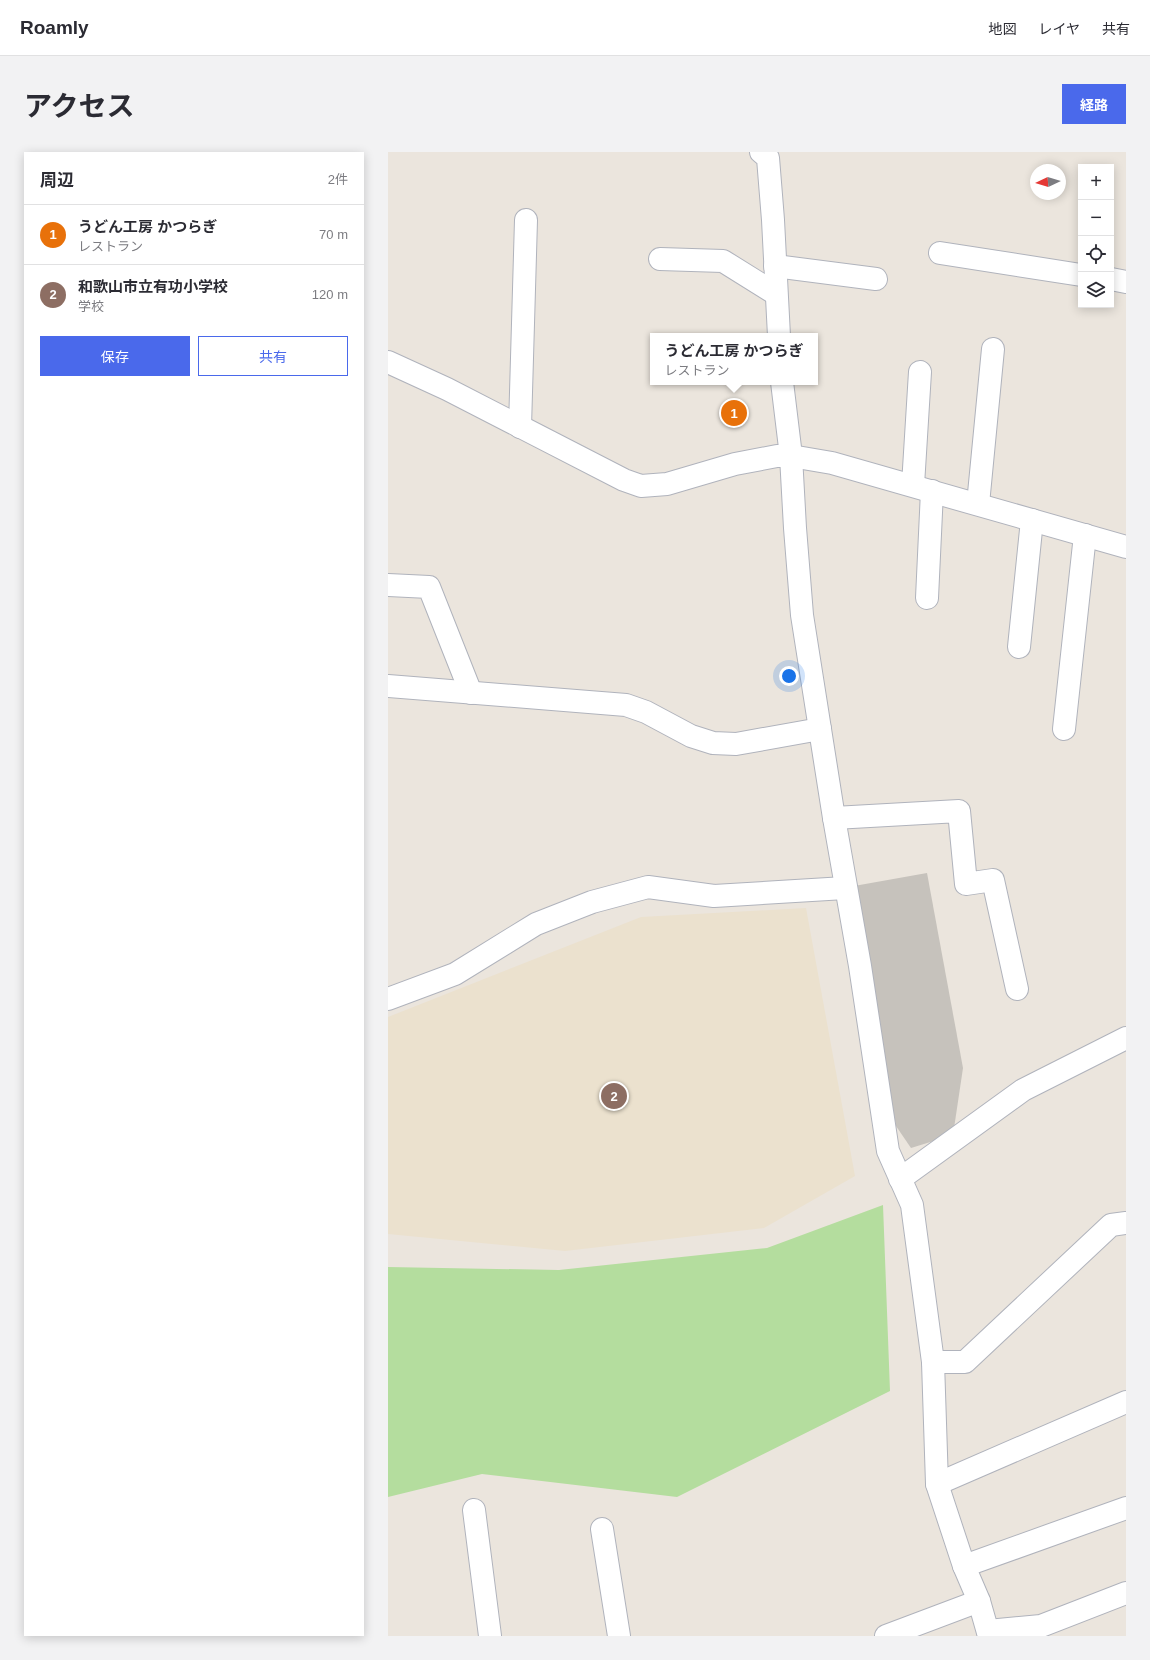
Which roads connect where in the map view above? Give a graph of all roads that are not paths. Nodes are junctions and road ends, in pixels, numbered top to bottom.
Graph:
1 (761, 152) edge
2 (526, 220) dead end
3 (940, 253) dead end
4 (660, 259) dead end
5 (775, 266) junction
6 (1078, 275) edge
7 (876, 279) dead end
8 (1114, 280) edge
9 (1126, 282) edge
10 (776, 294) junction
11 (779, 333) edge
12 (993, 349) dead end
13 (388, 362) edge
14 (920, 372) dead end
15 (782, 385) edge
16 (520, 427) junction
17 (791, 456) junction
18 (922, 488) junction
19 (978, 504) junction
20 (1032, 520) junction
21 (1086, 535) junction
22 (1126, 547) edge
23 (388, 585) edge
24 (927, 598) dead end
25 (1019, 647) dead end
26 (388, 686) edge
27 (471, 693) junction
28 (820, 729) junction
29 (1064, 729) dead end
30 (834, 818) junction
31 (845, 888) junction
32 (1016, 988) dead end
33 (388, 999) edge
34 (1126, 1038) edge
35 (900, 1179) junction
36 (1126, 1223) edge
37 (933, 1362) junction
38 (1126, 1402) edge
39 (937, 1484) junction
40 (1126, 1508) edge
41 (474, 1510) dead end
42 (602, 1529) dead end
43 (964, 1566) junction
44 (1126, 1592) edge
45 (979, 1601) junction
46 (989, 1633) edge
47 (490, 1636) edge
48 (619, 1636) edge
49 (886, 1636) edge

1 - 5 street
2 - 16 street
3 - 6 street
4 - 10 street
5 - 7 street
5 - 10 street
8 - 9 street
10 - 11 street
12 - 19 street
13 - 16 street
14 - 18 street
15 - 17 street
16 - 17 street
17 - 18 street
17 - 28 street
18 - 19 street
18 - 24 street
19 - 20 street
20 - 21 street
20 - 25 street
21 - 22 street
21 - 29 street
23 - 27 street
26 - 27 street
27 - 28 street
28 - 30 street
30 - 31 street
30 - 32 street
31 - 33 street
31 - 35 street
34 - 35 street
35 - 37 street
36 - 37 street
37 - 39 street
38 - 39 street
39 - 43 street
40 - 43 street
41 - 47 street
42 - 48 street
43 - 45 street
44 - 46 street
45 - 46 street
45 - 49 street

